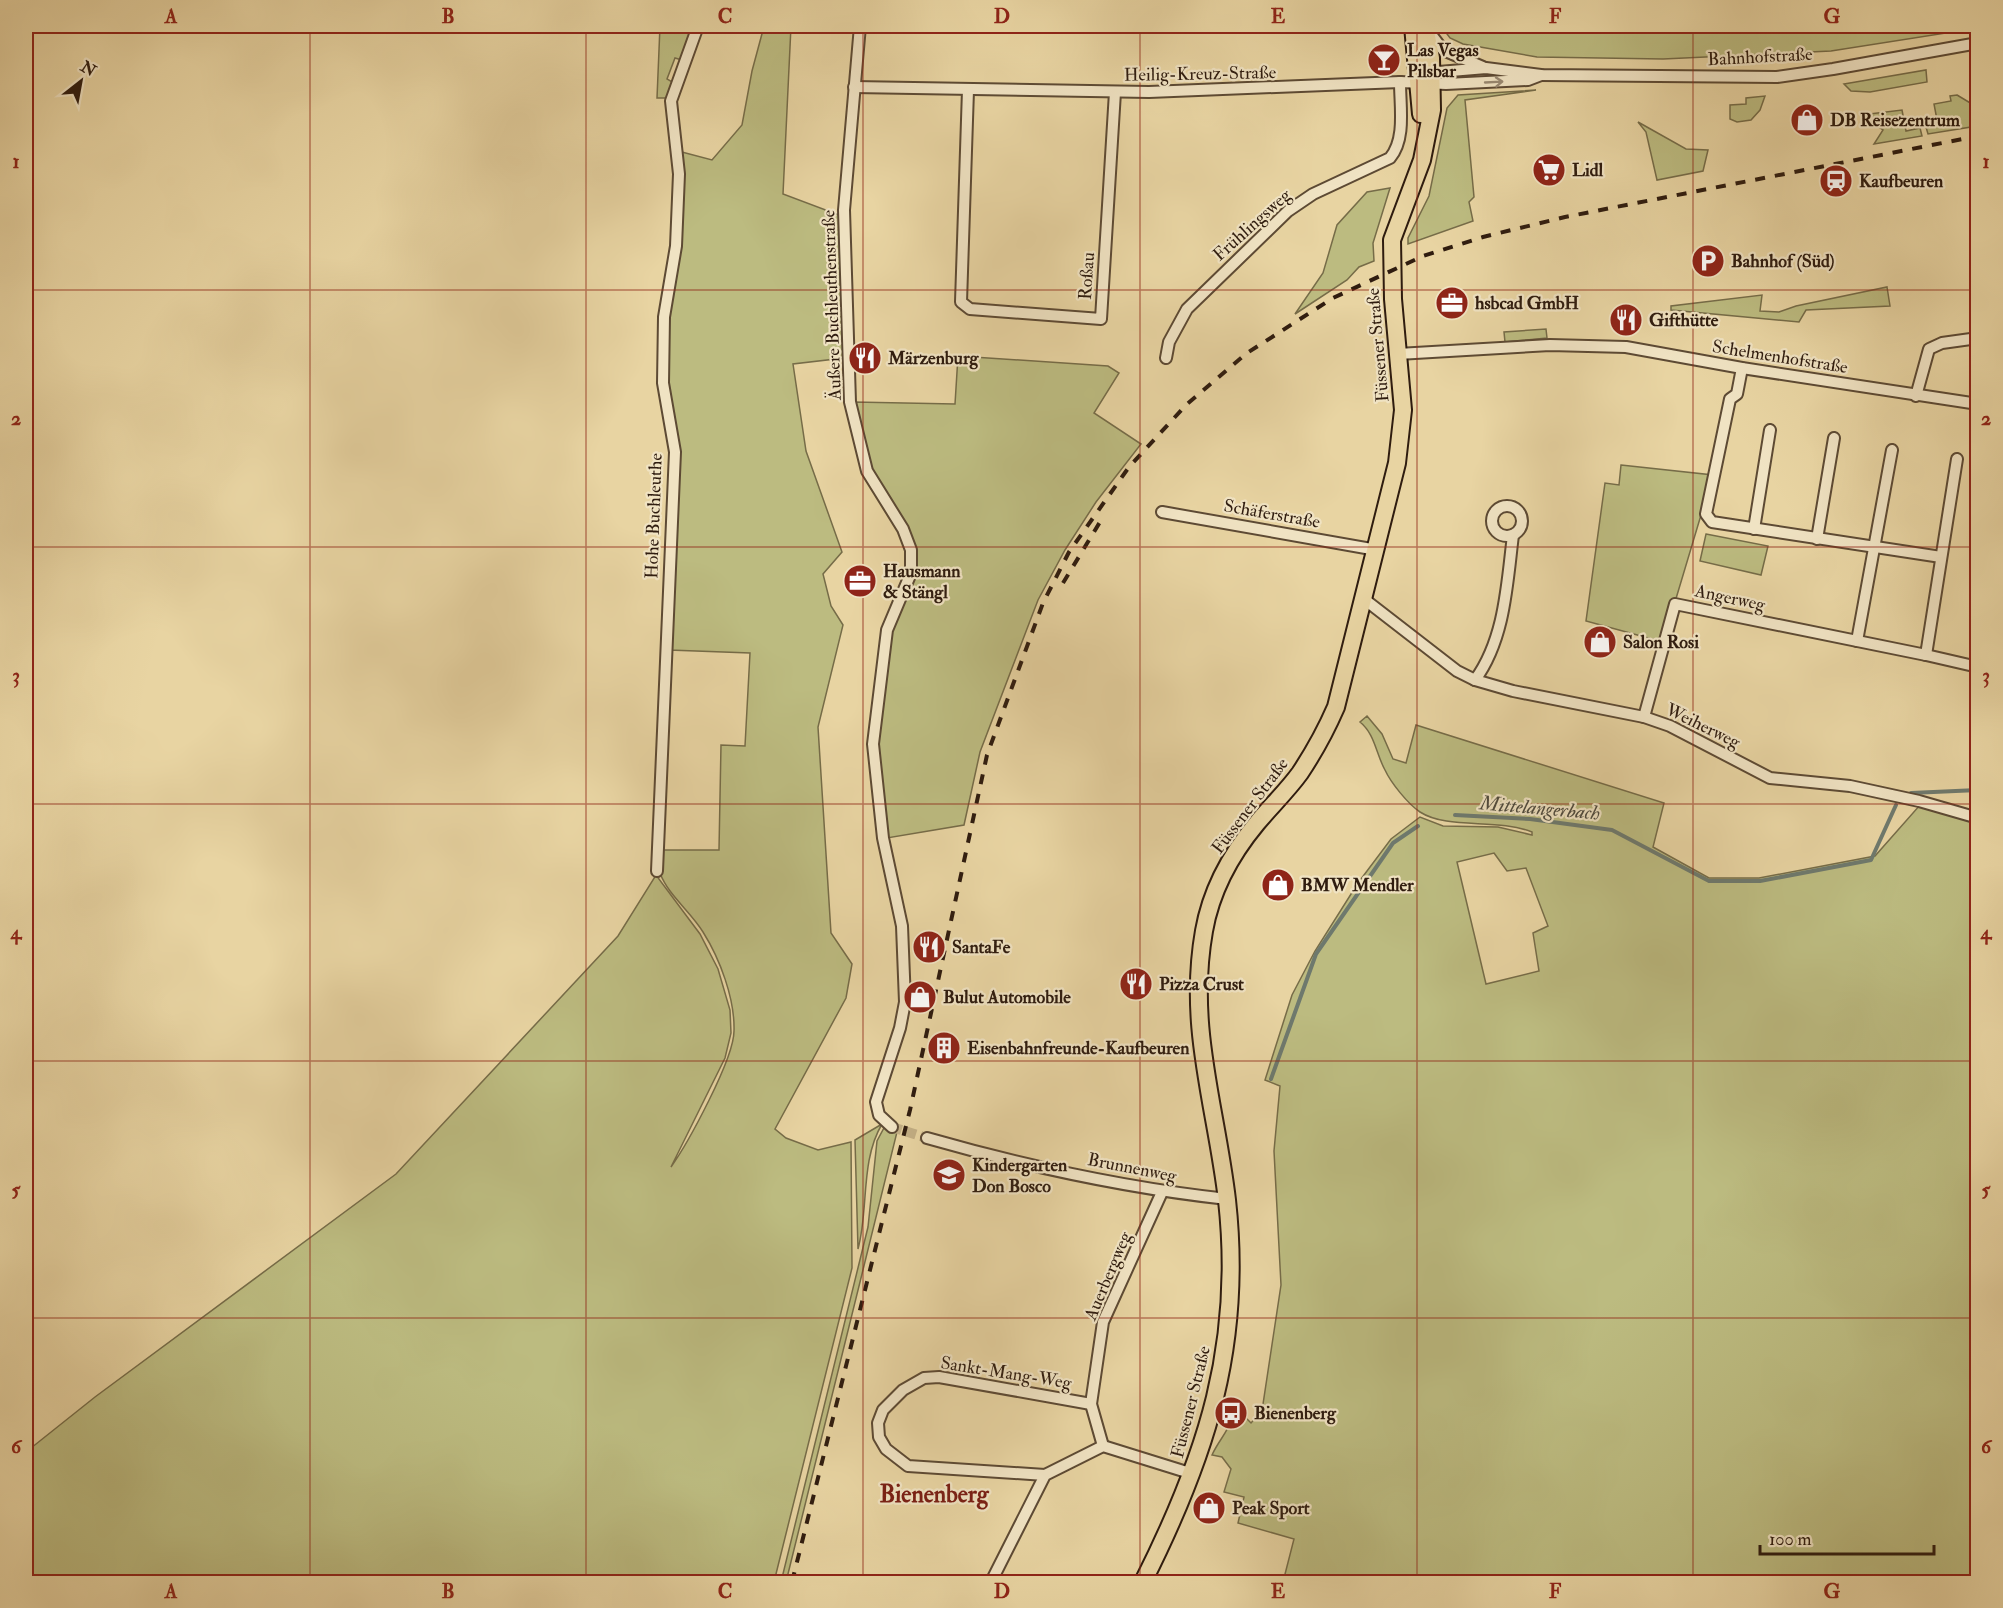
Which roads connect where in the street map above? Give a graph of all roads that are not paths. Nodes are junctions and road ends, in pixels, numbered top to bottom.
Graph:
1 (698, 26) edge
2 (860, 26) edge
3 (1413, 26) edge
4 (1426, 26) edge
5 (1977, 43) edge
6 (1486, 68) junction
7 (1541, 75) junction
8 (1418, 80) junction
9 (854, 87) junction
10 (968, 90) junction
11 (1115, 92) junction
12 (1977, 338) edge
13 (1398, 354) junction
14 (1166, 358) dead end
15 (1742, 368) junction
16 (1916, 396) junction
17 (1977, 404) edge
18 (1770, 430) dead end
19 (1834, 438) dead end
20 (1892, 450) dead end
21 (1957, 459) dead end
22 (1162, 512) dead end
23 (1754, 530) junction
24 (1513, 536) dead end
25 (1816, 539) junction
26 (1876, 548) junction
27 (1377, 550) junction
28 (1941, 557) junction
29 (1364, 599) junction
30 (1857, 641) junction
31 (1926, 655) junction
32 (1977, 667) edge
33 (1475, 680) junction
34 (1644, 717) junction
35 (1977, 819) edge
36 (657, 871) dead end
37 (892, 1127) tunnel mouth
38 (927, 1138) tunnel mouth
39 (1162, 1192) junction
40 (1227, 1199) junction
41 (1091, 1404) junction
42 (1103, 1446) junction
43 (1193, 1474) junction
44 (1045, 1475) junction
45 (991, 1582) edge
46 (1143, 1582) edge

1 - 36 street, Hohe Buchleuthe
2 - 9 street, Äußere Buchleuthenstraße
3 - 8 main road
4 - 6 street, Bahnhofstraße
4 - 8 main road
5 - 7 street, Bahnhofstraße
6 - 7 street, Bahnhofstraße
6 - 8 street, Bahnhofstraße
8 -> 7 street, Bahnhofstraße
8 - 11 street, Heilig-Kreuz-Straße
8 - 13 main road, Füssener Straße
8 - 14 street, Frühlingsweg
9 - 10 street, Heilig-Kreuz-Straße
9 - 37 street, Äußere Buchleuthenstraße
10 - 11 street, Heilig-Kreuz-Straße
10 - 11 street, Roßau
12 - 16 street
13 - 15 street, Schelmenhofstraße
13 - 27 main road, Füssener Straße
15 - 16 street, Schelmenhofstraße
15 - 23 street
16 - 17 street, Schelmenhofstraße
18 - 23 street
19 - 25 street
20 - 26 street
21 - 28 street
22 - 27 street, Schäferstraße
23 - 25 street
24 - 33 street
25 - 26 street
26 - 28 street
26 - 30 street
27 - 29 main road, Füssener Straße
28 - 31 street
29 - 33 street, Weiherweg
29 - 40 main road, Füssener Straße
30 - 31 street, Angerweg
30 - 34 street, Angerweg
31 - 32 street, Angerweg
33 - 34 street, Weiherweg
34 - 35 street, Weiherweg
38 - 39 street, Brunnenweg
39 - 40 street, Brunnenweg
39 - 41 street, Auerbergweg
40 - 43 main road, Füssener Straße
41 - 42 street, Auerbergweg
41 - 44 street, Sankt-Mang-Weg
42 - 43 street
42 - 44 street
43 - 46 main road, Füssener Straße
44 - 45 street

